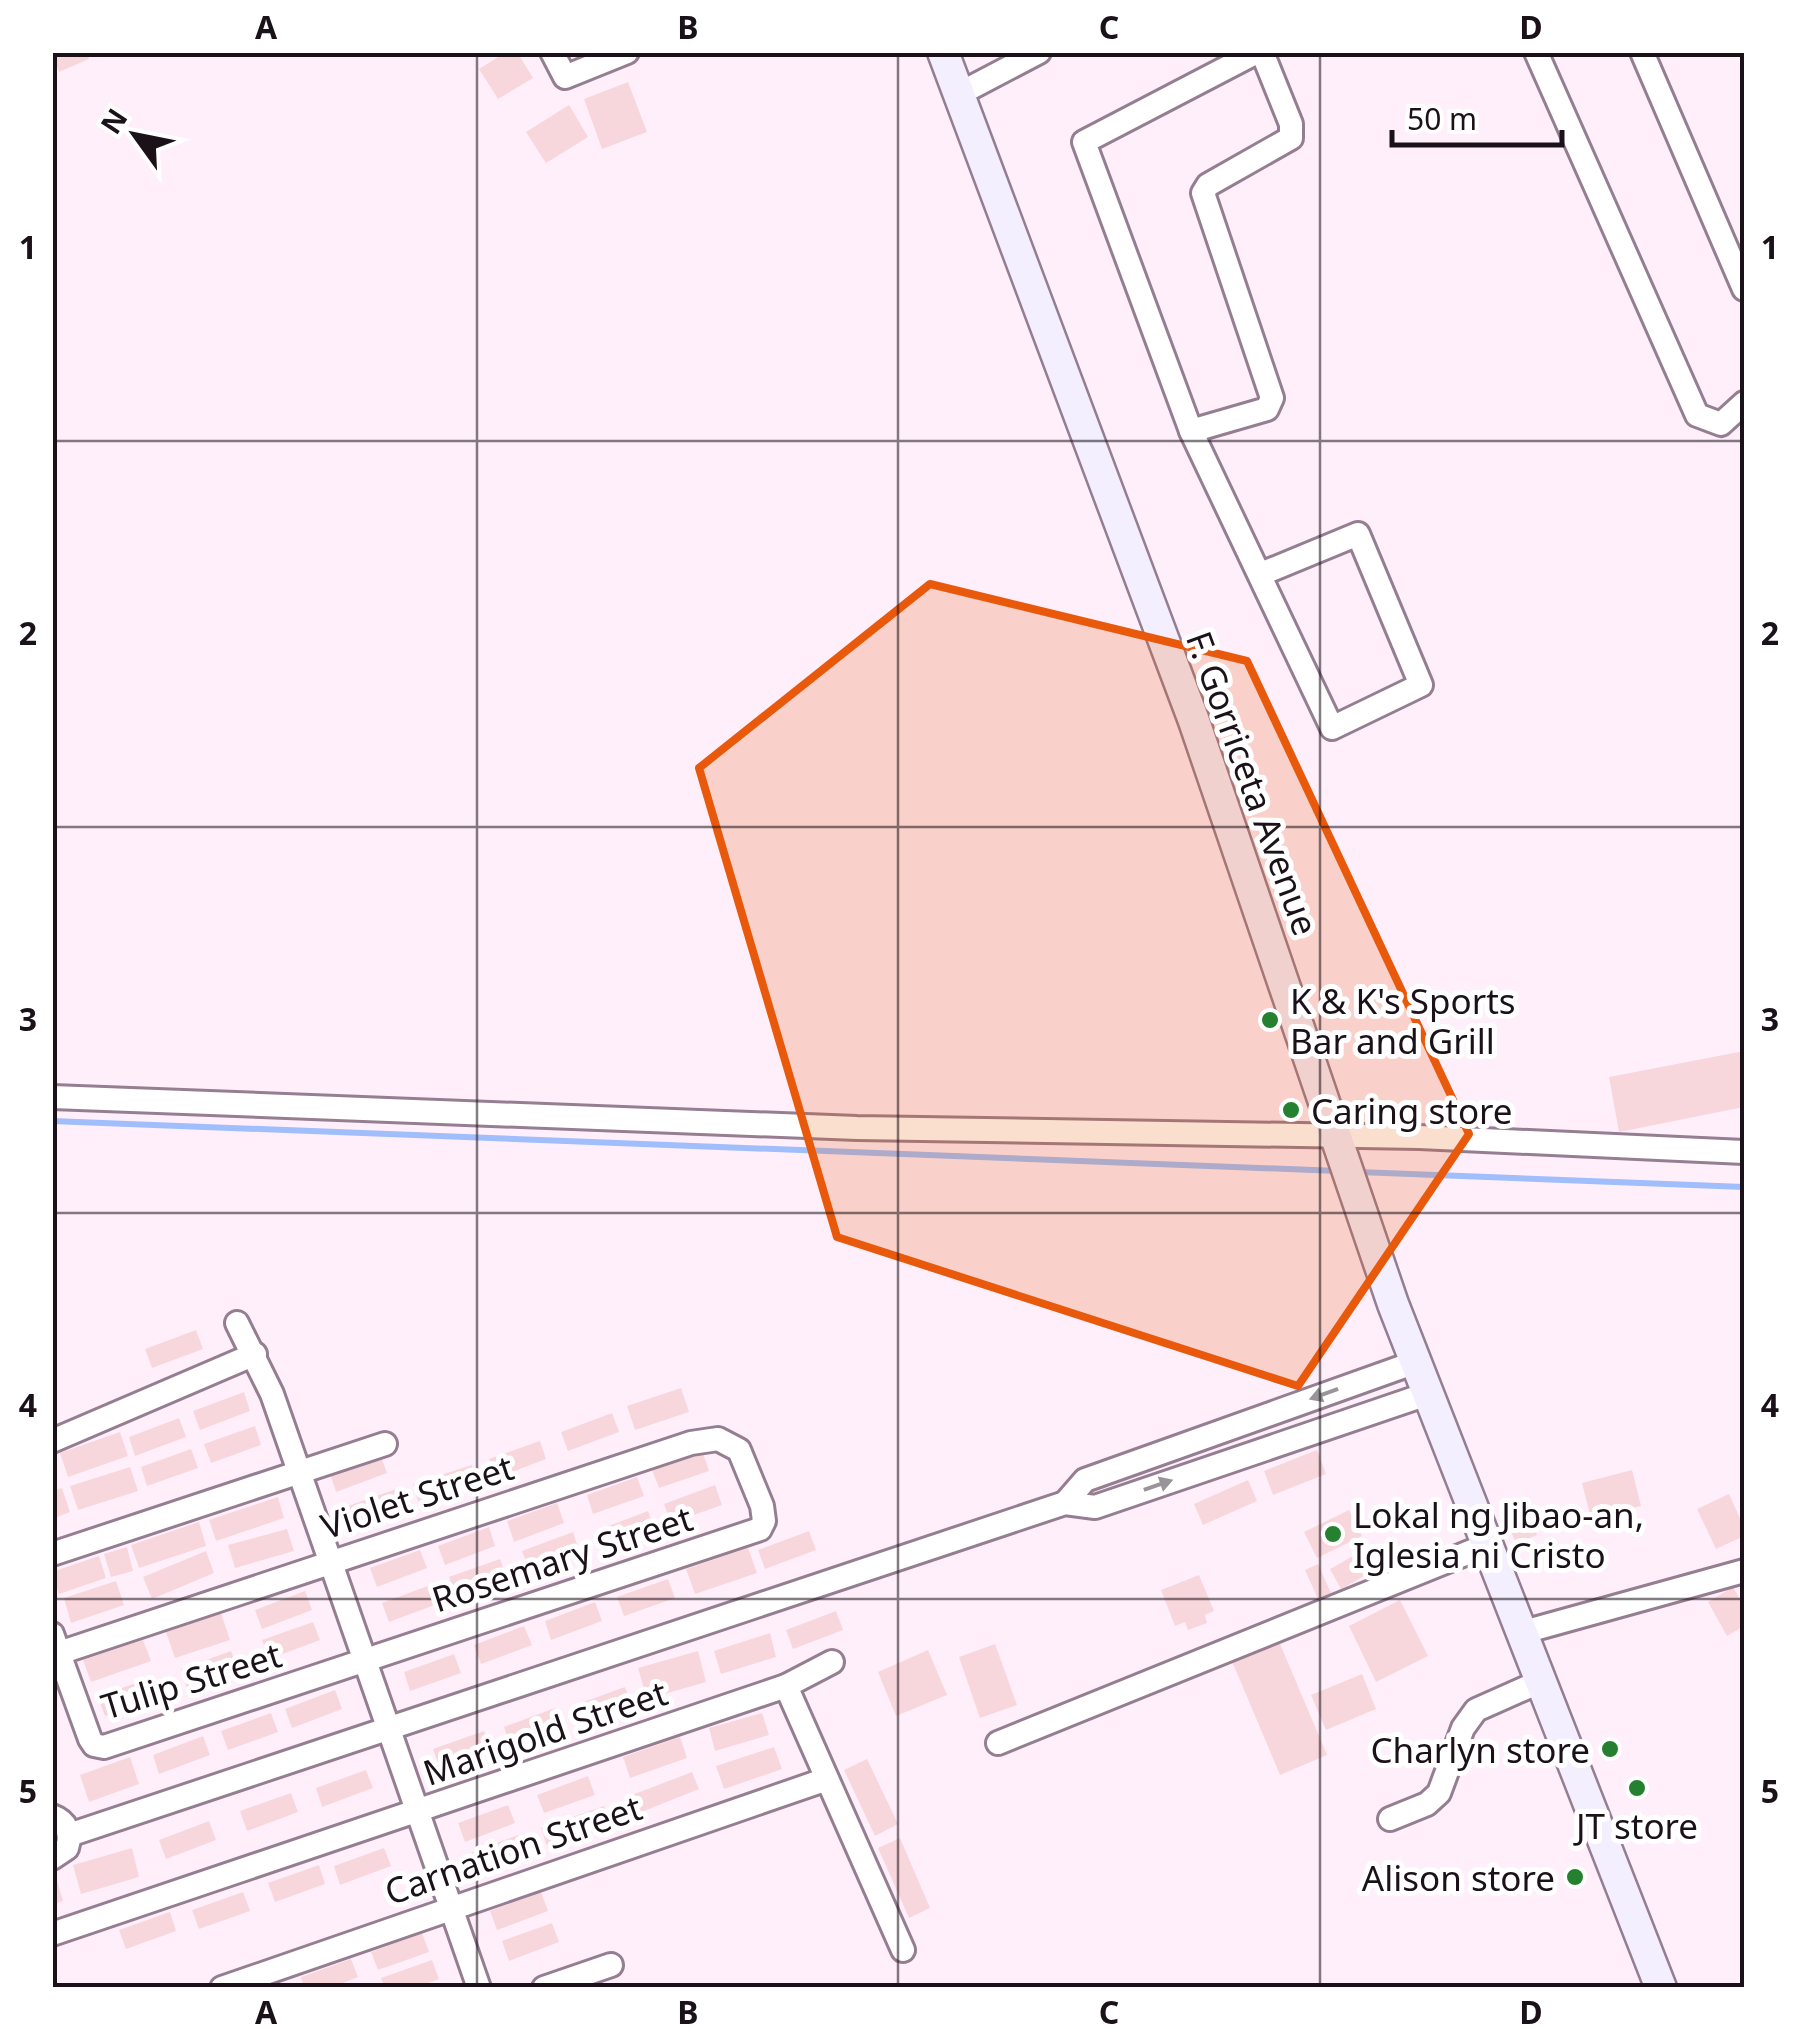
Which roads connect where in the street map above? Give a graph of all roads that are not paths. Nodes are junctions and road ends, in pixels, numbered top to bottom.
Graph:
1 (552, 52) edge
2 (627, 52) edge
3 (943, 52) edge
4 (1039, 52) edge
5 (1536, 52) edge
6 (1642, 52) edge
7 (1263, 53) edge
8 (959, 94) junction
9 (1744, 289) edge
10 (1744, 403) edge
11 (1191, 430) junction
12 (1262, 574) junction
13 (52, 1098) edge
14 (1336, 1134) junction
15 (1744, 1152) edge
16 (236, 1323) dead end
17 (254, 1354) junction
18 (1416, 1362) junction
19 (1430, 1393) junction
20 (52, 1441) edge
21 (384, 1444) dead end
22 (299, 1473) junction
23 (1065, 1503) junction
24 (762, 1506) joint
25 (1487, 1544) junction
26 (52, 1554) edge
27 (330, 1561) junction
28 (1744, 1570) edge
29 (1520, 1633) junction
30 (56, 1644) edge
31 (364, 1661) junction
32 (832, 1662) dead end
33 (1539, 1682) junction
34 (786, 1686) junction
35 (388, 1728) junction
36 (998, 1743) dead end
37 (827, 1779) junction
38 (418, 1813) junction
39 (52, 1816) edge
40 (1390, 1819) dead end
41 (69, 1836) junction
42 (52, 1858) edge
43 (451, 1906) junction
44 (52, 1934) edge
45 (903, 1950) dead end
46 (612, 1965) dead end
47 (222, 1988) edge
48 (479, 1988) edge
49 (544, 1988) edge
50 (1661, 1988) edge

1 - 2 street
3 - 8 main road, F. Gorriceta Avenue
4 - 8 street
5 - 10 street
6 - 9 street
7 - 11 street
7 - 11 street
8 - 14 main road, F. Gorriceta Avenue
11 - 12 street
12 - 12 street
13 - 14 street
14 - 15 street
14 - 18 main road, F. Gorriceta Avenue
16 - 17 street
17 - 20 street
17 - 22 street
18 - 19 main road, F. Gorriceta Avenue
18 -> 23 street
23 -> 19 street
19 - 25 main road, F. Gorriceta Avenue
21 - 22 street
22 - 26 street
22 - 27 street
23 - 35 street
24 - 27 street, Violet Street
24 - 31 street, Rosemary Street
25 - 29 main road, F. Gorriceta Avenue
25 - 36 street
27 - 30 street, Violet Street
27 - 31 street
28 - 29 street
29 - 33 main road, F. Gorriceta Avenue
30 - 31 street, Tulip Street
31 - 35 street
32 - 34 street, Marigold Street
33 - 40 street
33 - 50 main road, F. Gorriceta Avenue
34 - 37 street
34 - 38 street, Marigold Street
35 - 38 street
35 - 41 street
37 - 43 street, Carnation Street
37 - 45 street
38 - 43 street
38 - 44 street, Marigold Street
39 - 41 street
41 - 42 street
43 - 47 street, Carnation Street
43 - 48 street
46 - 49 street

